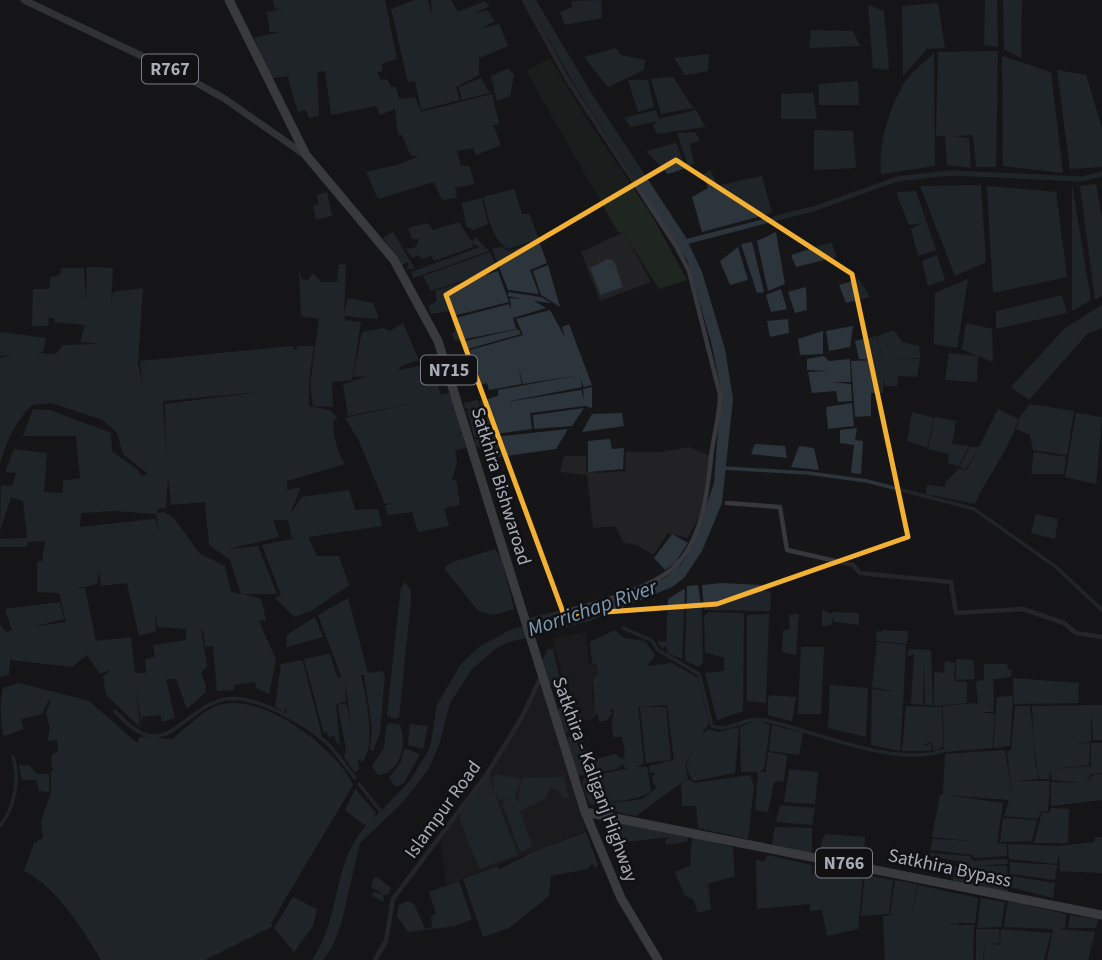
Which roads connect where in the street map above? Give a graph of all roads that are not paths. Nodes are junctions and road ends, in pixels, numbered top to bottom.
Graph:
1 (24, 0) edge
2 (229, 0) edge
3 (524, 0) edge
4 (306, 155) junction
5 (727, 503) dead end
6 (524, 619) junction
7 (1102, 637) edge
8 (541, 677) junction
9 (585, 812) junction
10 (1102, 915) edge
11 (375, 960) edge
12 (658, 960) edge

1 - 4 main road, R767
2 - 4 highway, N715
3 - 6 street
4 - 6 highway, Satkhira Bishwaroad / N715
5 - 7 street
6 - 8 highway, Satkhira - Kaliganj Highway / N715
8 - 9 highway, Satkhira - Kaliganj Highway
8 - 11 street, Islampur Road
9 - 10 highway, Satkhira Bypass / N766
9 - 12 highway, Satkhira - Kaliganj Highway

